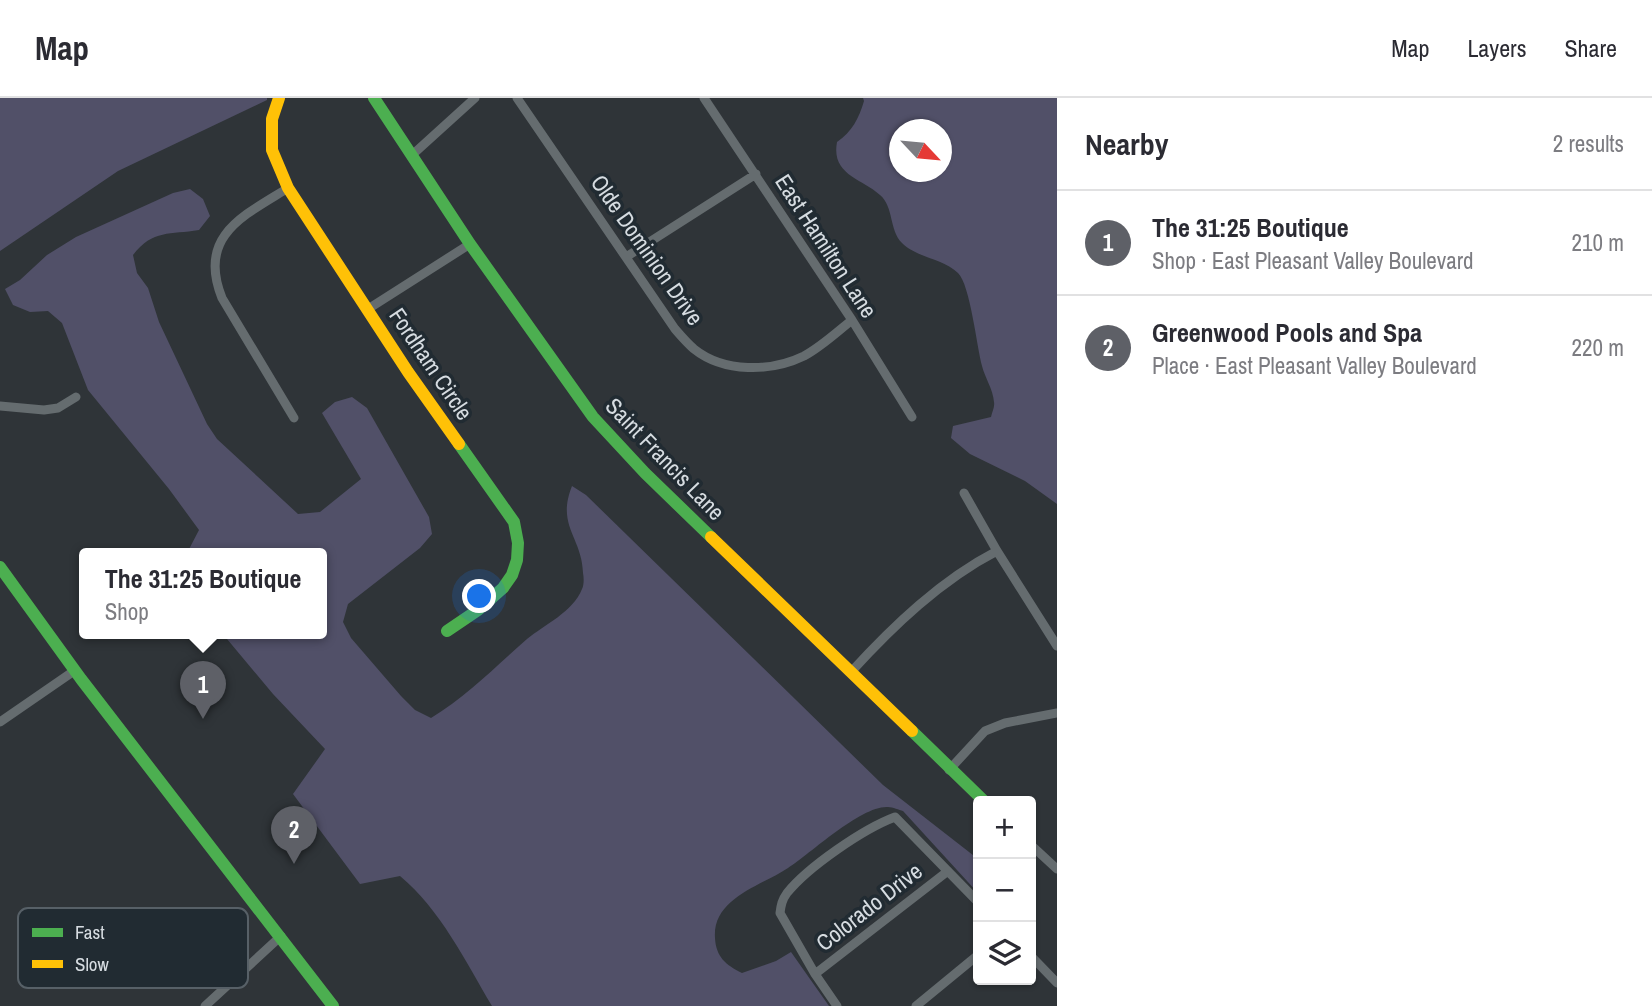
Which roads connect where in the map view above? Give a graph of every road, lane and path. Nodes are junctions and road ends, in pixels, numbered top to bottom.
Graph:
1 (279, 98) edge
2 (374, 98) edge
3 (475, 98) edge
4 (517, 98) edge
5 (704, 98) edge
6 (411, 156) junction
7 (755, 174) junction
8 (288, 188) junction
9 (470, 244) junction
10 (626, 257) junction
11 (368, 309) junction
12 (852, 320) junction
13 (76, 397) dead end
14 (0, 406) edge
15 (912, 417) dead end
16 (294, 418) dead end
17 (964, 494) dead end
18 (997, 551) junction
19 (0, 568) edge
20 (447, 631) dead end
21 (1057, 646) edge
22 (74, 671) junction
23 (850, 672) junction
24 (1057, 713) edge
25 (0, 722) edge
26 (949, 769) junction
27 (979, 796) edge
28 (1036, 850) edge
29 (1057, 869) edge
30 (948, 872) junction
31 (973, 897) edge
32 (281, 936) junction
33 (973, 959) edge
34 (1036, 961) edge
35 (248, 966) edge
36 (815, 974) junction
37 (1057, 983) edge
38 (225, 988) edge
39 (205, 1006) edge
40 (333, 1006) edge
41 (837, 1006) edge
42 (916, 1006) edge

1 - 8 street, Fordham Circle
2 - 6 street, Saint Francis Lane
3 - 6 street
4 - 10 street, Olde Dominion Drive
5 - 7 street, East Hamilton Lane
6 - 9 street, Saint Francis Lane
7 - 10 street
7 - 12 street, East Hamilton Lane
8 - 11 street, Fordham Circle
8 - 16 street
9 - 11 street
9 - 23 street, Saint Francis Lane
10 - 12 street, Olde Dominion Drive
11 - 20 street, Fordham Circle
12 - 15 street, East Hamilton Lane
13 - 14 street
17 - 18 street
18 - 21 street
18 - 23 street
19 - 22 street
22 - 25 street
22 - 32 street
23 - 26 street, Saint Francis Lane
24 - 26 street
26 - 27 street, Saint Francis Lane
28 - 29 street
30 - 31 street
30 - 36 street, Colorado Drive
30 - 36 street
32 - 35 street
32 - 40 street
33 - 42 street
34 - 37 street
36 - 41 street
38 - 39 street

